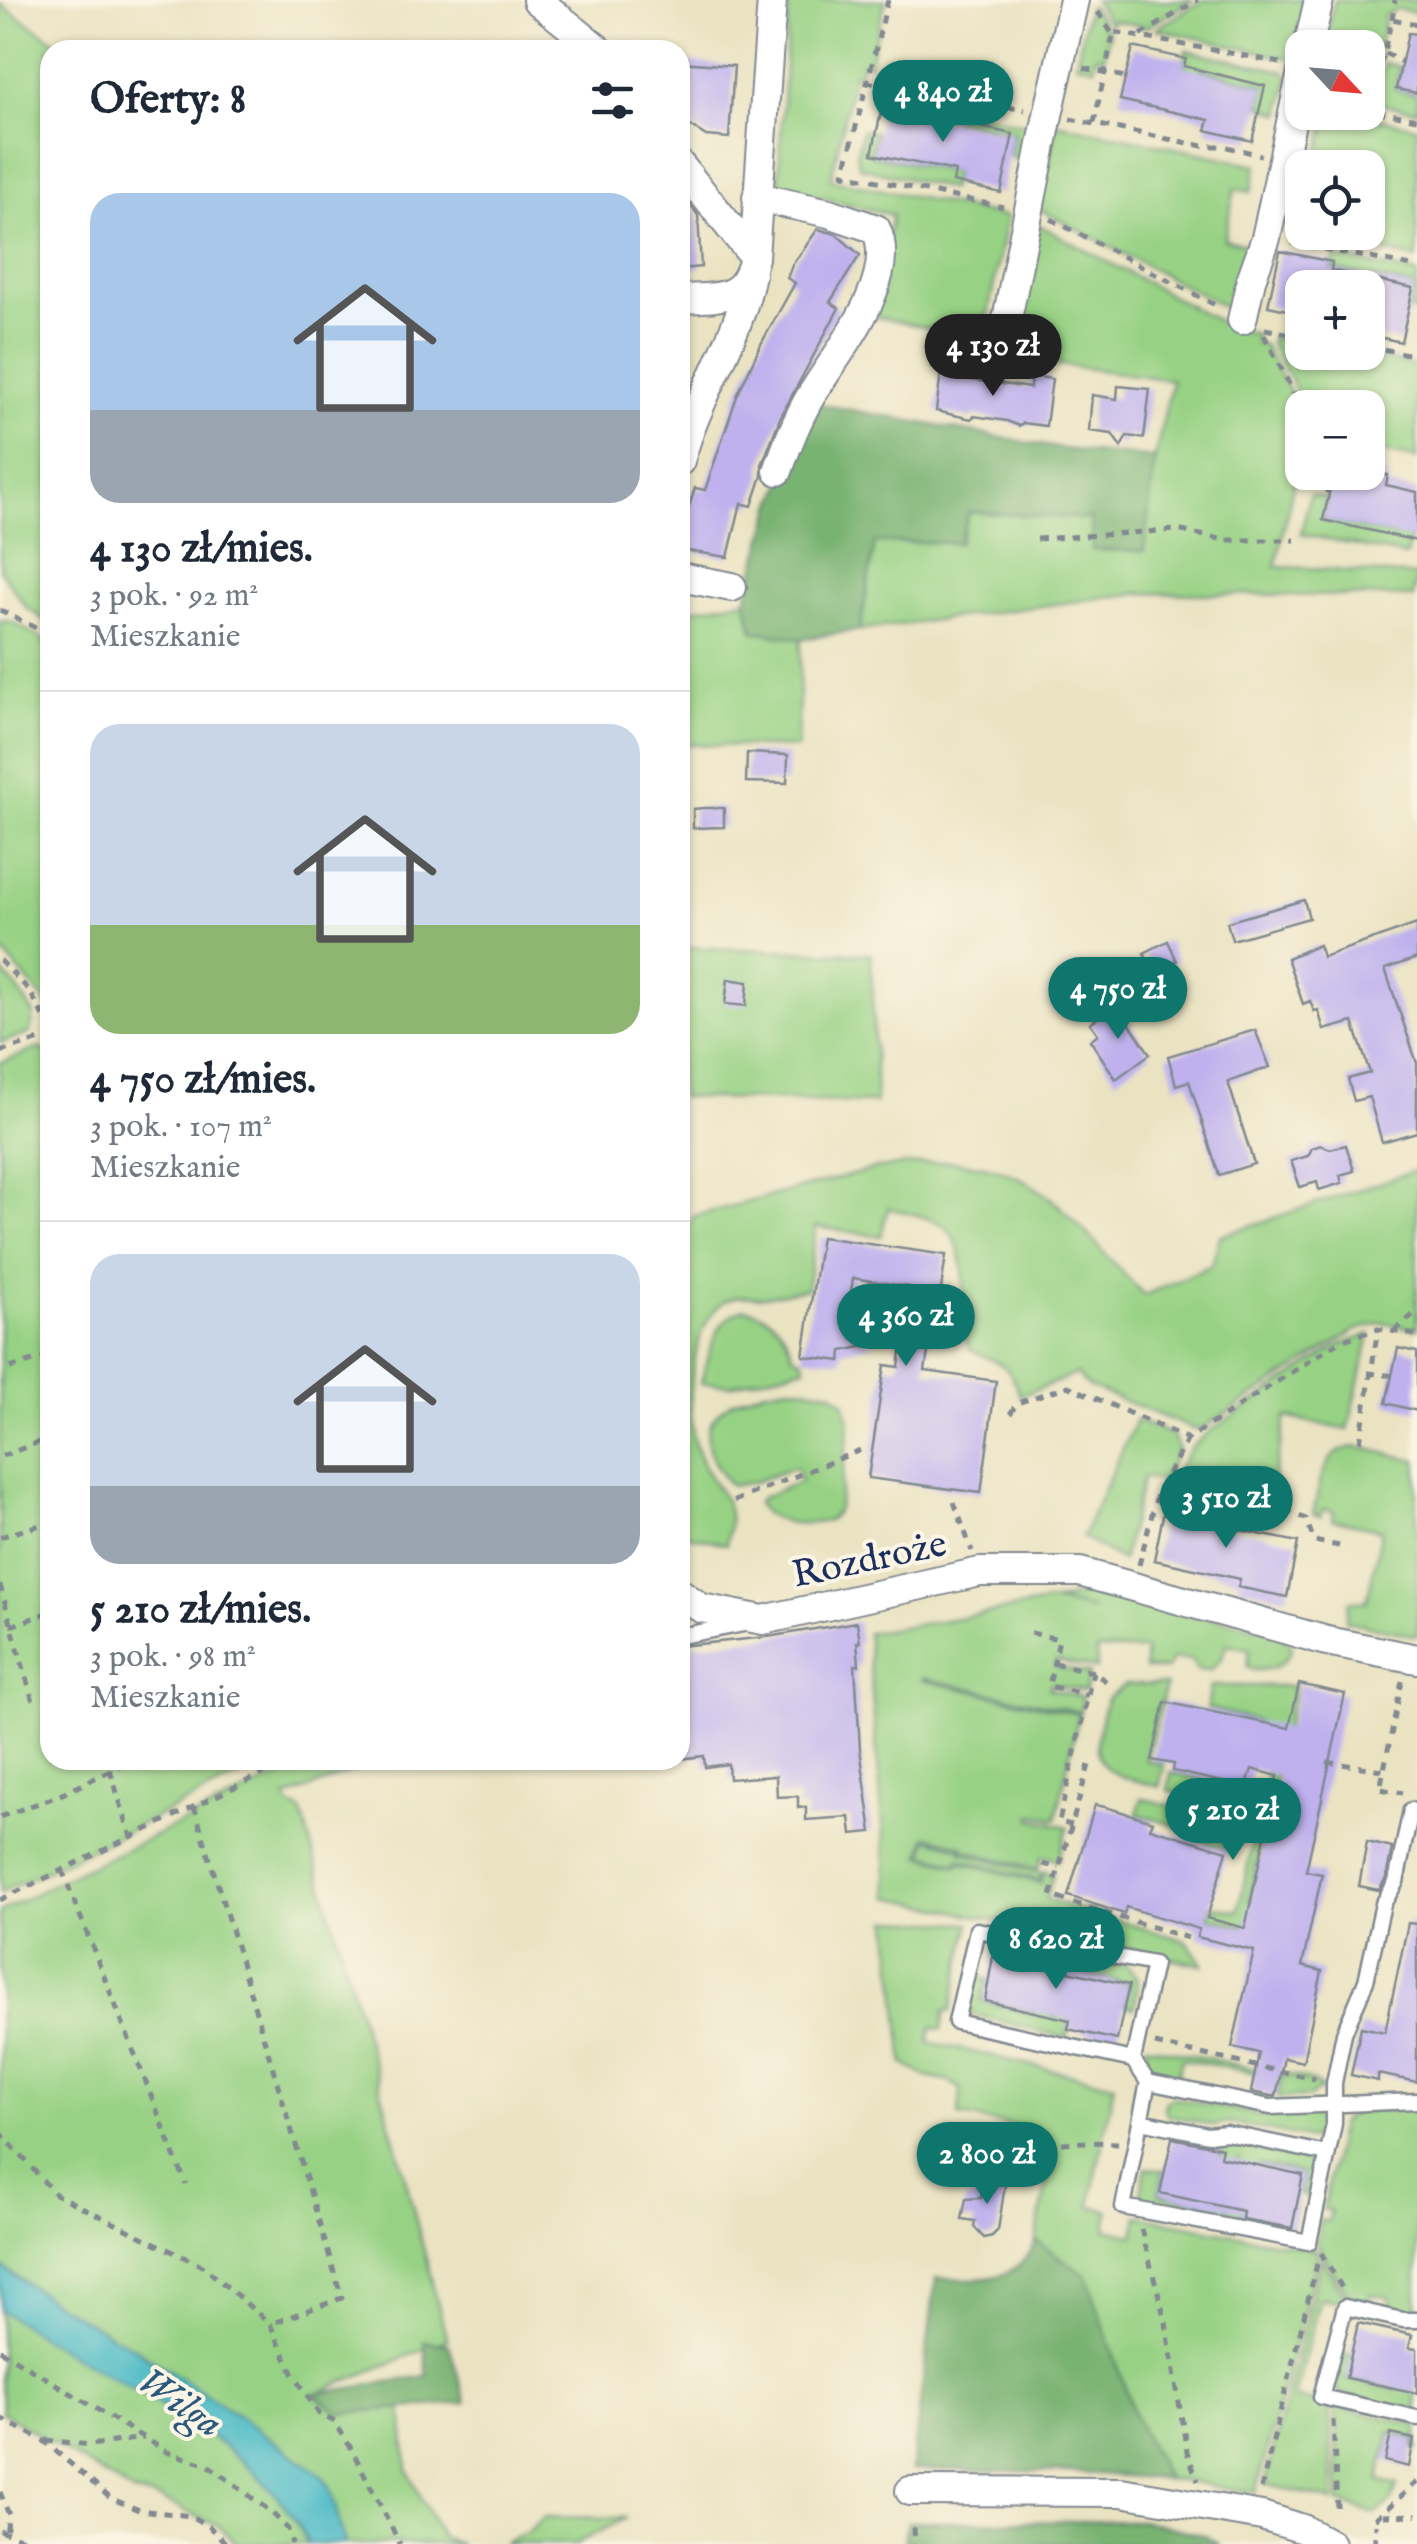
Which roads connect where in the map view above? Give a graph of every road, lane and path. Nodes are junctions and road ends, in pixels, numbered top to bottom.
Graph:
1 (537, 0) edge
2 (772, 0) edge
3 (888, 0) edge
4 (1074, 0) edge
5 (1090, 0) edge
6 (1198, 0) edge
7 (1319, 0) edge
8 (1395, 0) edge
9 (1392, 19) junction
10 (1417, 24) edge
11 (1311, 30) edge
12 (1113, 35) junction
13 (1138, 37) junction
14 (586, 40) edge
15 (1385, 53) joint
16 (1285, 59) edge
17 (1402, 62) dead end
18 (1072, 66) dead end
19 (1105, 73) junction
20 (1125, 77) dead end
21 (1385, 113) edge
22 (1417, 119) edge
23 (1094, 123) dead end
24 (1288, 130) edge
25 (690, 179) edge
26 (758, 197) junction
27 (1028, 210) junction
28 (1266, 238) junction
29 (752, 265) junction
30 (1417, 267) edge
31 (690, 298) edge
32 (1242, 320) joint
33 (1285, 333) edge
34 (1001, 349) dead end
35 (1385, 349) edge
36 (1417, 356) edge
37 (1292, 390) edge
38 (690, 429) edge
39 (778, 470) dead end
40 (1325, 490) edge
41 (1330, 492) dead end
42 (1036, 539) dead end
43 (1295, 540) dead end
44 (690, 578) edge
45 (732, 587) dead end
46 (0, 610) edge
47 (40, 631) edge
48 (0, 960) edge
49 (40, 1011) edge
50 (40, 1040) edge
51 (0, 1052) edge
52 (1417, 1311) edge
53 (1378, 1329) junction
54 (1395, 1331) junction
55 (1417, 1335) edge
56 (40, 1359) edge
57 (10, 1368) dead end
58 (1368, 1372) junction
59 (1397, 1376) dead end
60 (1010, 1414) dead end
61 (1188, 1439) junction
62 (40, 1442) edge
63 (1360, 1442) dead end
64 (863, 1449) dead end
65 (2, 1456) edge
66 (1158, 1490) junction
67 (734, 1501) dead end
68 (954, 1502) dead end
69 (40, 1525) edge
70 (0, 1537) edge
71 (1344, 1547) dead end
72 (976, 1561) dead end
73 (0, 1584) edge
74 (1133, 1587) junction
75 (690, 1600) edge
76 (40, 1616) edge
77 (763, 1620) junction
78 (10, 1626) junction
79 (1031, 1633) dead end
80 (690, 1634) edge
81 (1054, 1663) junction
82 (1411, 1664) edge
83 (1093, 1672) junction
84 (1110, 1684) dead end
85 (1088, 1694) junction
86 (34, 1705) dead end
87 (1327, 1762) dead end
88 (1089, 1765) dead end
89 (110, 1770) joint
90 (263, 1770) edge
91 (1383, 1770) junction
92 (1412, 1802) joint
93 (194, 1806) junction
94 (0, 1816) edge
95 (1072, 1824) junction
96 (132, 1837) junction
97 (1043, 1864) dead end
98 (1059, 1868) junction
99 (62, 1870) junction
100 (0, 1900) edge
101 (1188, 1938) dead end
102 (1137, 2040) junction
103 (1133, 2060) junction
104 (1148, 2082) junction
105 (1334, 2083) junction
106 (1417, 2101) edge
107 (1334, 2104) junction
108 (1140, 2120) junction
109 (0, 2132) edge
110 (1136, 2144) junction
111 (1327, 2154) junction
112 (996, 2177) dead end
113 (186, 2184) dead end
114 (1138, 2210) junction
115 (1314, 2247) junction
116 (1345, 2307) junction
117 (1417, 2320) edge
118 (270, 2324) junction
119 (0, 2350) edge
120 (1332, 2399) junction
121 (0, 2418) edge
122 (1417, 2418) edge
123 (144, 2438) junction
124 (43, 2440) junction
125 (1417, 2482) edge
126 (1261, 2490) dead end
127 (910, 2491) dead end
128 (0, 2492) edge
129 (1208, 2507) junction
130 (1337, 2507) dead end
131 (1417, 2515) edge
132 (1377, 2520) junction
133 (914, 2528) dead end
134 (3, 2532) edge
135 (38, 2544) edge
136 (227, 2544) edge
137 (292, 2544) edge
138 (400, 2544) edge
139 (915, 2544) edge
140 (1330, 2544) edge
141 (1375, 2544) edge

1 - 14 street
2 - 26 street
3 - 27 path
4 - 27 street
5 - 12 path
6 - 13 path
7 - 11 street
8 - 9 path
9 - 10 path
9 - 15 path
12 - 13 path
12 - 19 path
13 - 16 path
15 - 17 path
18 - 19 path
19 - 20 path
19 - 23 path
21 - 22 path
24 - 28 street
25 - 29 street
26 - 29 street
26 - 39 street
27 - 32 path
27 - 34 street
28 - 30 path
28 - 32 street
29 - 31 street
29 - 38 street
33 - 37 path
35 - 36 path
40 - 41 path
42 - 43 path
44 - 45 street
46 - 47 path
48 - 49 path
50 - 51 path
52 - 54 path
53 - 54 path
53 - 58 path
53 - 61 path
54 - 55 path
56 - 57 path
58 - 59 path
58 - 63 path
60 - 61 path
61 - 66 path
62 - 65 path
64 - 67 path
66 - 71 path
66 - 74 path
68 - 72 path
69 - 70 path
73 - 78 path
74 - 77 street, Rozdroże
74 - 82 street, Rozdroże
75 - 77 street, Rozdroże
76 - 78 path
77 - 80 lane
78 - 86 path
79 - 81 path
81 - 83 path
81 - 85 path
82 - 91 path
83 - 84 path
83 - 85 path
85 - 95 path
87 - 91 path
88 - 95 path
89 - 94 path
89 - 96 path
90 - 93 path
91 - 92 path
92 - 105 lane
93 - 96 path
93 - 118 path
95 - 98 path
96 - 99 path
97 - 98 path
98 - 101 path
99 - 100 path
99 - 113 path
102 - 103 lane
102 - 103 lane
102 - 105 path
103 - 104 lane
104 - 107 lane
104 - 108 lane
105 - 107 lane
106 - 107 lane
107 - 111 lane
108 - 110 lane
108 - 111 lane
109 - 118 path
110 - 112 path
110 - 114 lane
111 - 115 lane
114 - 115 lane
114 - 129 path
115 - 116 path
115 - 126 path
116 - 117 lane
116 - 120 lane
118 - 138 path
119 - 123 path
120 - 122 lane
120 - 130 path
121 - 124 path
123 - 124 path
123 - 137 path
124 - 136 path
125 - 132 path
127 - 129 street
128 - 134 path
129 - 140 street
131 - 132 path
132 - 141 path
133 - 139 path
134 - 135 path

